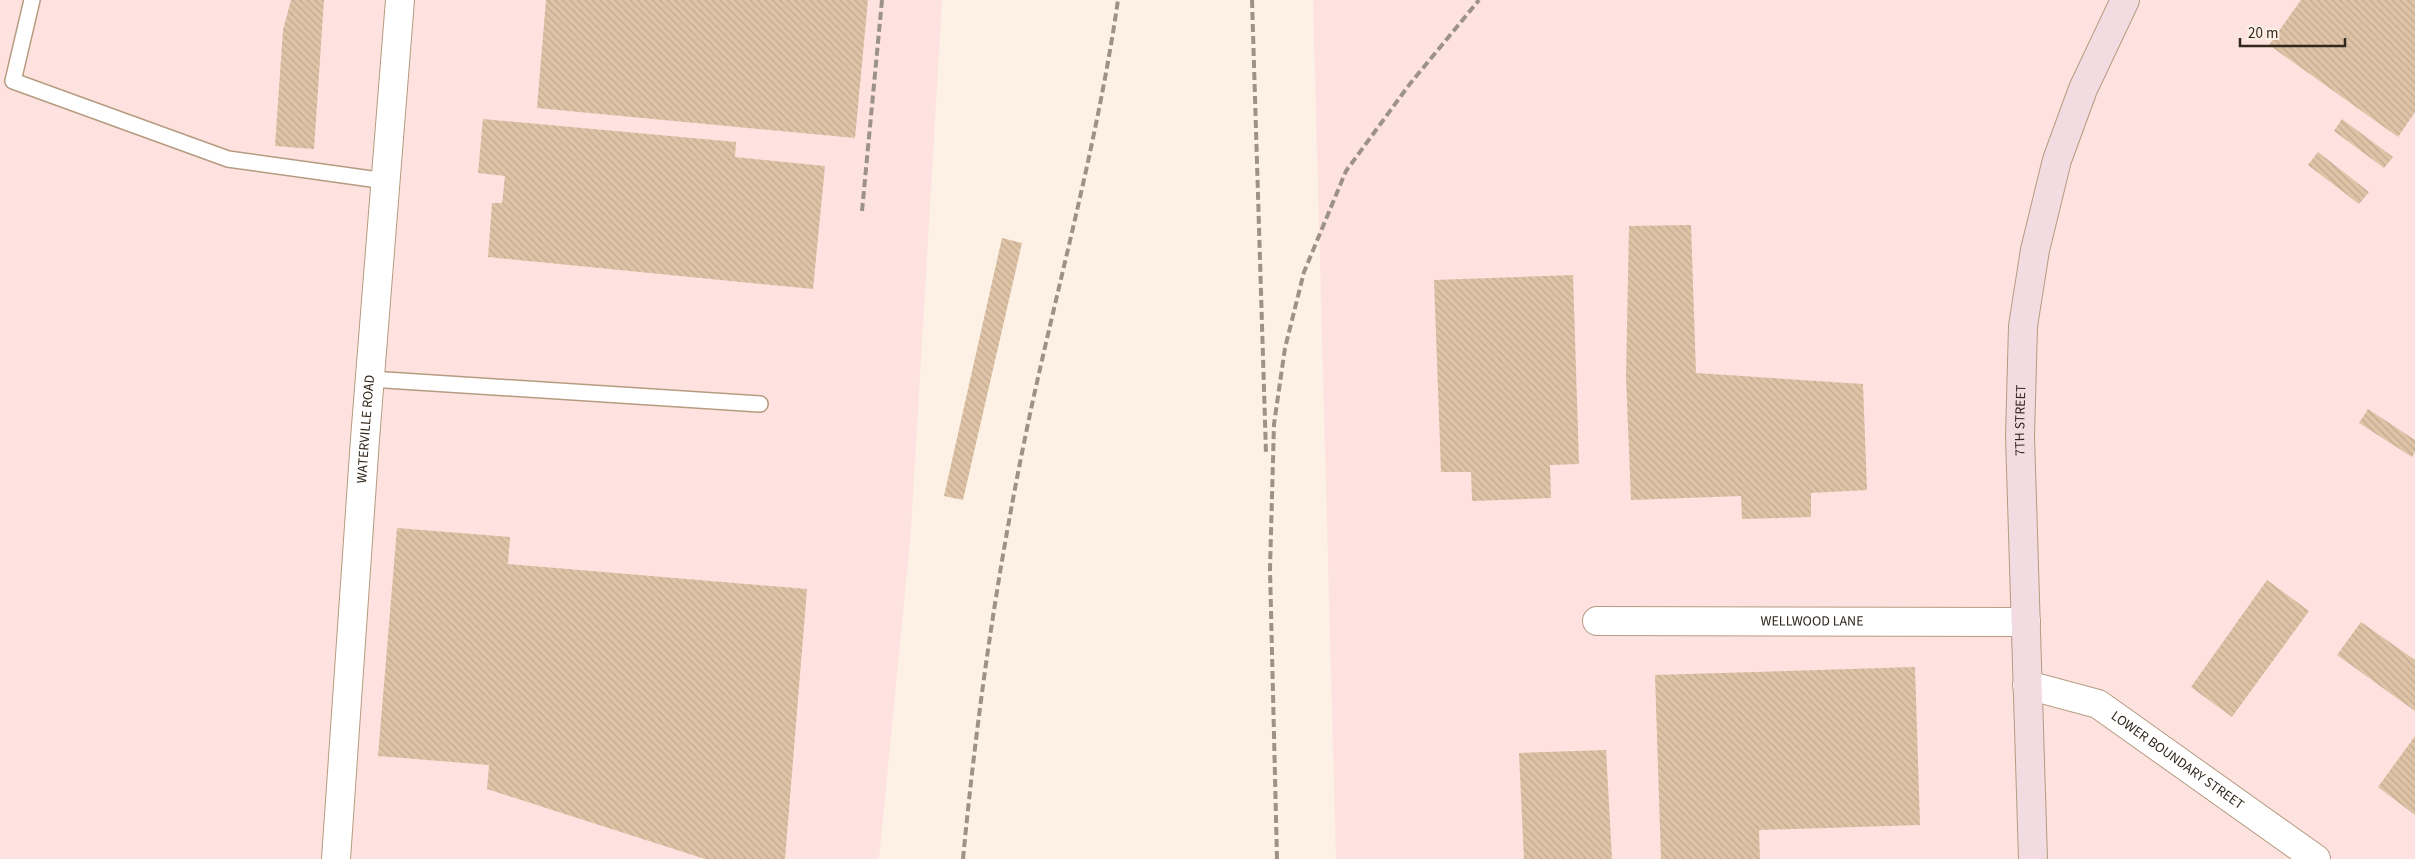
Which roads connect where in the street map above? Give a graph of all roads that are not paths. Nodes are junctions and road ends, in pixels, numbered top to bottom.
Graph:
1 (32, 0) edge
2 (400, 0) edge
3 (2125, 0) edge
4 (386, 181) junction
5 (370, 379) junction
6 (760, 404) dead end
7 (1597, 621) dead end
8 (2026, 622) junction
9 (2027, 685) junction
10 (336, 859) edge
11 (2033, 859) edge
12 (2316, 859) edge

1 - 4 lane
2 - 4 street, WATERVILLE ROAD
3 - 8 street, 7TH STREET
4 - 5 street, WATERVILLE ROAD
5 - 6 lane
5 - 10 street, WATERVILLE ROAD
7 - 8 street, WELLWOOD LANE
8 - 9 street, 7TH STREET
9 - 11 street, 7TH STREET
9 - 12 street, LOWER BOUNDARY STREET

